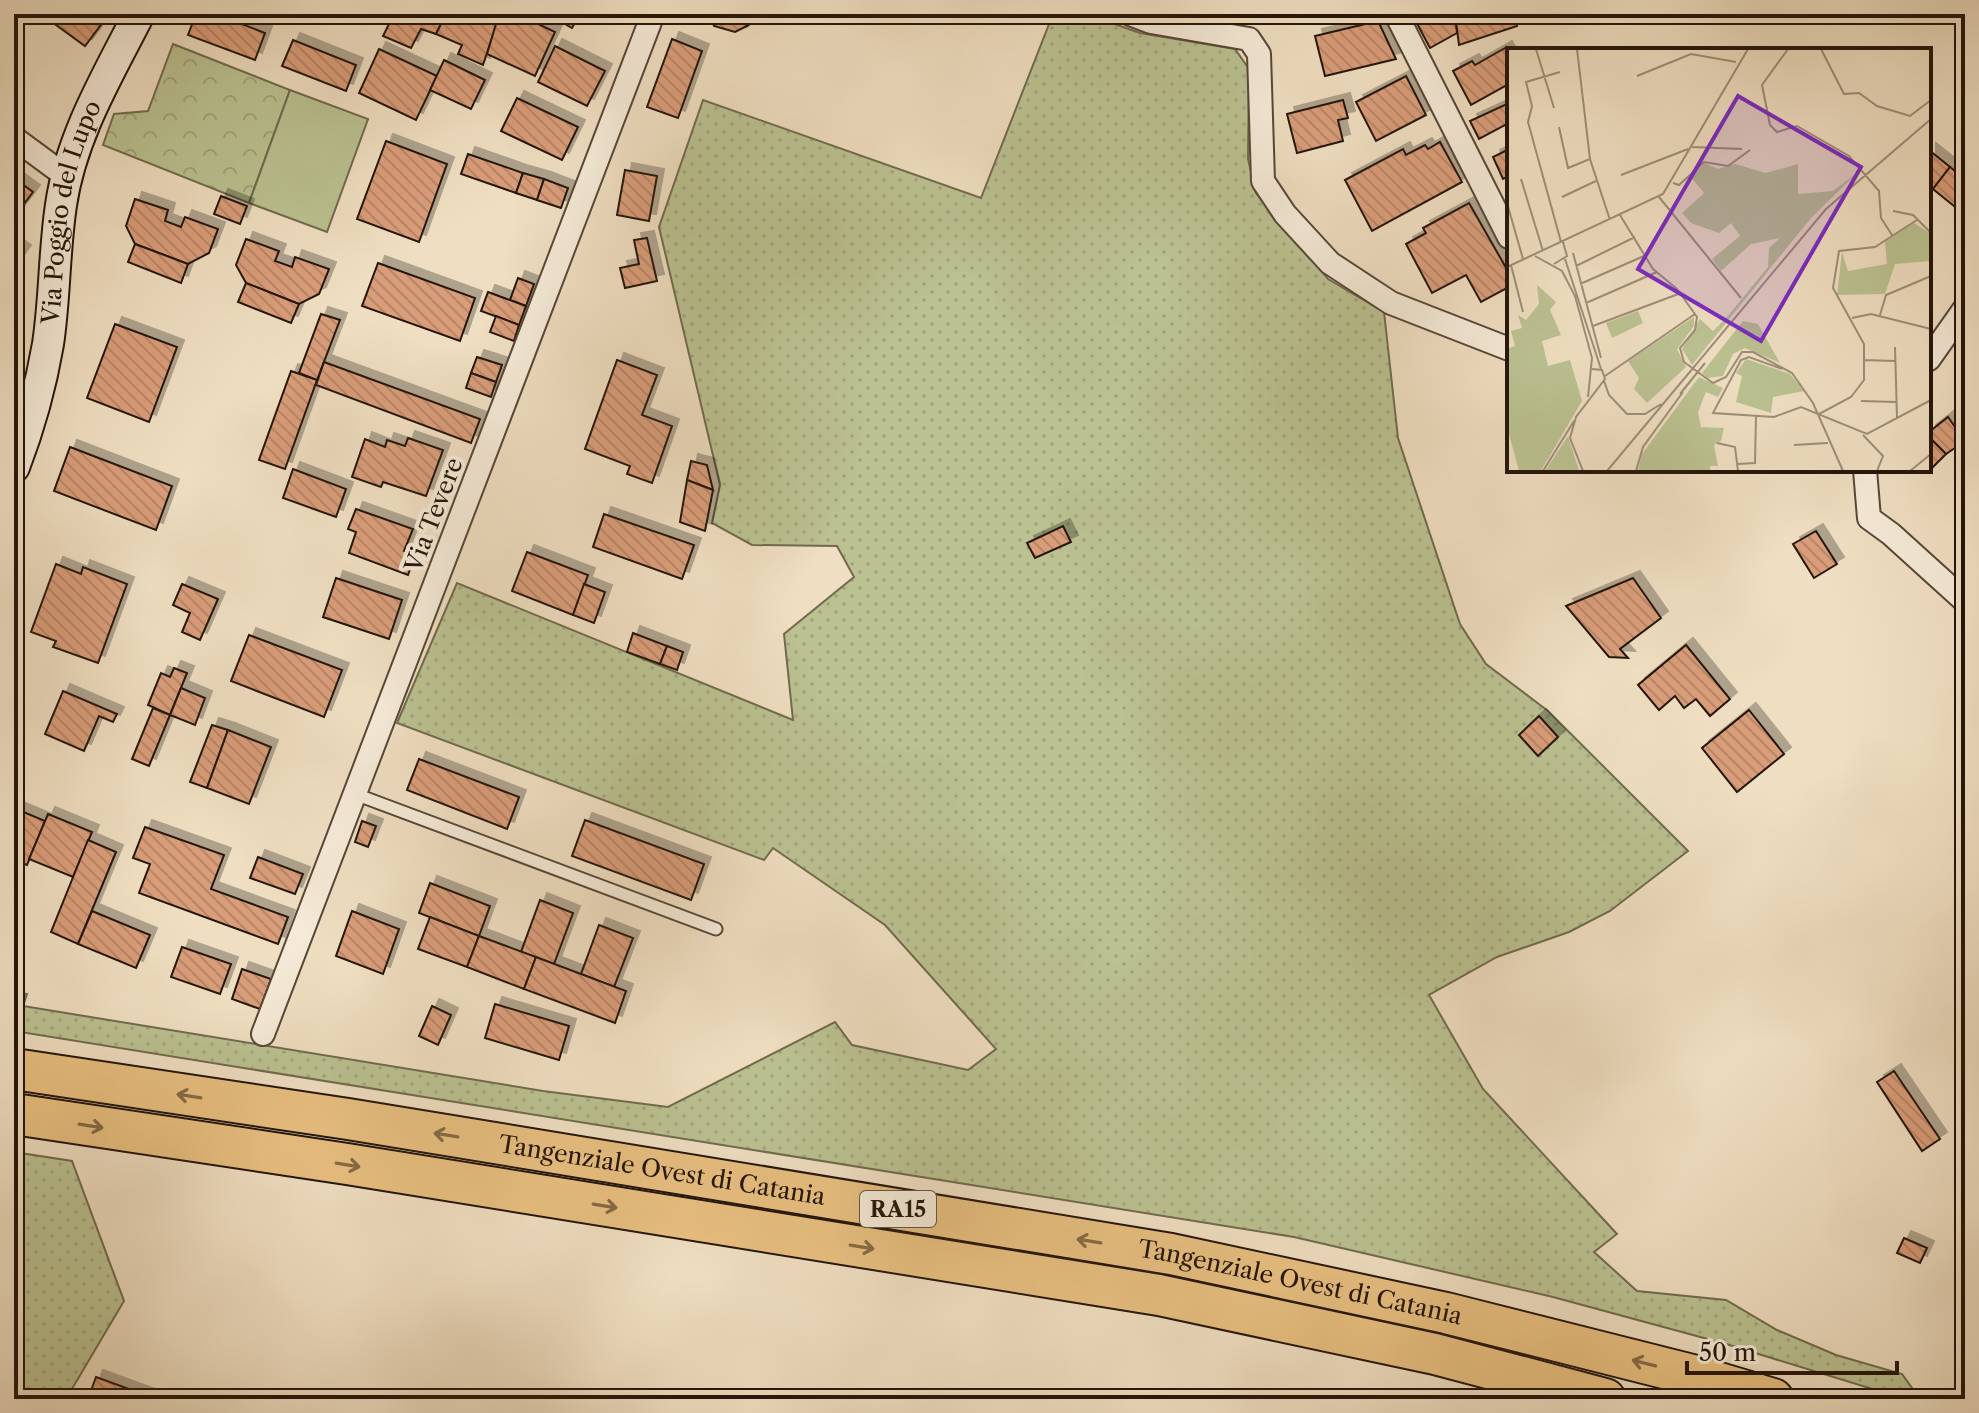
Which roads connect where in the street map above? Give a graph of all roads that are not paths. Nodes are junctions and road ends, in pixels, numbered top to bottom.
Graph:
1 (139, 14) edge
2 (653, 14) edge
3 (1130, 14) edge
4 (1396, 14) edge
5 (14, 138) edge
6 (67, 177) junction
7 (1507, 233) edge
8 (1965, 308) edge
9 (1507, 348) edge
10 (1931, 356) edge
11 (14, 467) edge
12 (1865, 472) edge
13 (1965, 601) edge
14 (355, 794) junction
15 (716, 929) dead end
16 (263, 1034) dead end
17 (14, 1069) edge
18 (14, 1114) edge
19 (1605, 1399) edge
20 (1773, 1399) edge

1 - 6 street, Via Poggio del Lupo
2 - 14 street, Via Tevere
3 - 9 street
4 - 7 street
5 - 6 street
6 - 11 street, Via Poggio del Lupo
8 - 10 street
12 - 13 street
14 - 15 lane
14 - 16 street, Via Tevere
20 -> 17 highway, Tangenziale Ovest di Catania / RA15
18 -> 19 highway, Tangenziale Ovest di Catania / RA15

